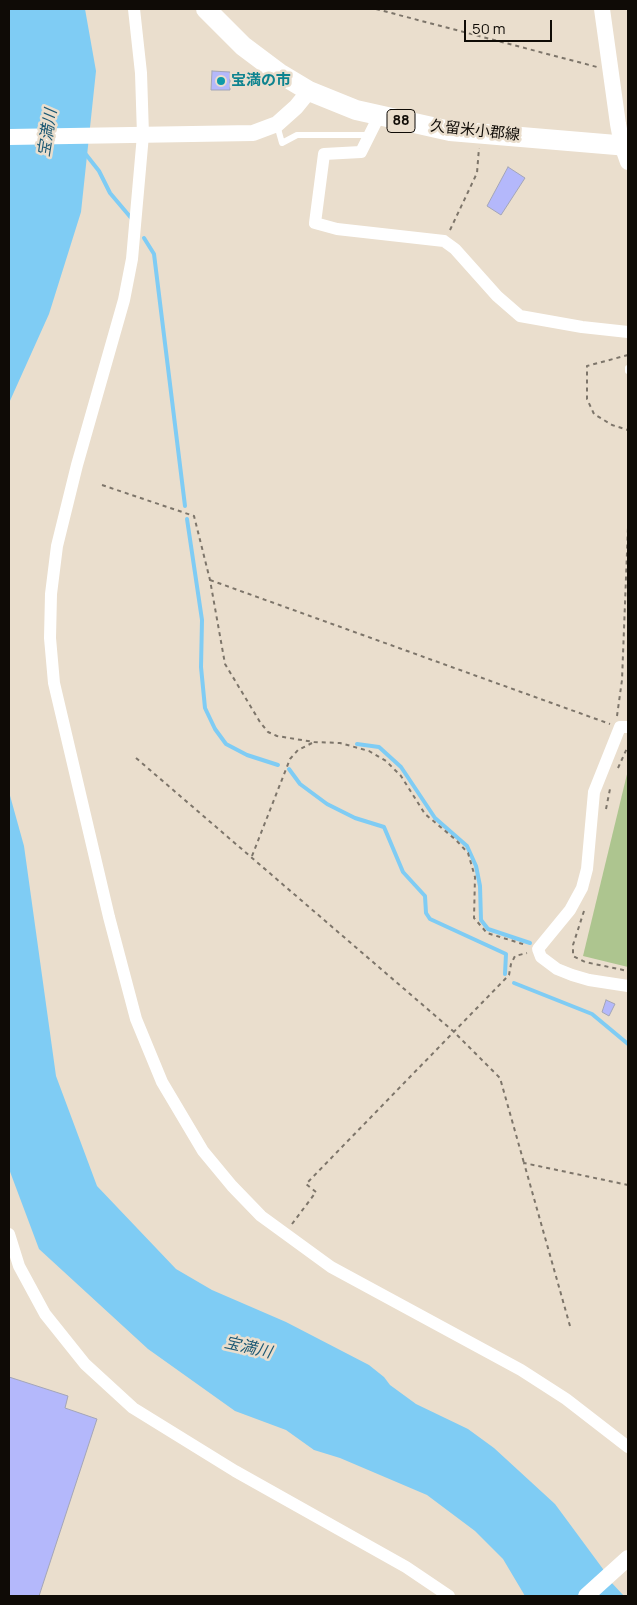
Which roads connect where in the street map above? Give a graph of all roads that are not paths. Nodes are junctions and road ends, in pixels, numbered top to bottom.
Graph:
1 (134, 9) edge
2 (206, 9) edge
3 (602, 9) edge
4 (309, 92) junction
5 (379, 116) junction
6 (277, 124) junction
7 (139, 135) junction
8 (370, 135) junction
9 (9, 137) edge
10 (626, 151) edge
11 (628, 332) edge
12 (628, 368) edge
13 (628, 371) edge
14 (622, 727) edge
15 (628, 986) edge
16 (9, 1234) edge
17 (628, 1447) edge
18 (628, 1558) edge
19 (449, 1596) edge
20 (586, 1596) edge

1 - 7 street
2 - 4 main road, 久留米小郡線 / 88
3 - 10 street
4 - 5 main road, 久留米小郡線 / 88
4 - 6 street
5 - 8 street
5 - 10 main road, 久留米小郡線 / 88
6 - 7 street
6 - 8 lane
7 - 9 street
7 - 17 street
8 - 11 street
12 - 13 lane
14 - 15 street
16 - 19 street
18 - 20 street

